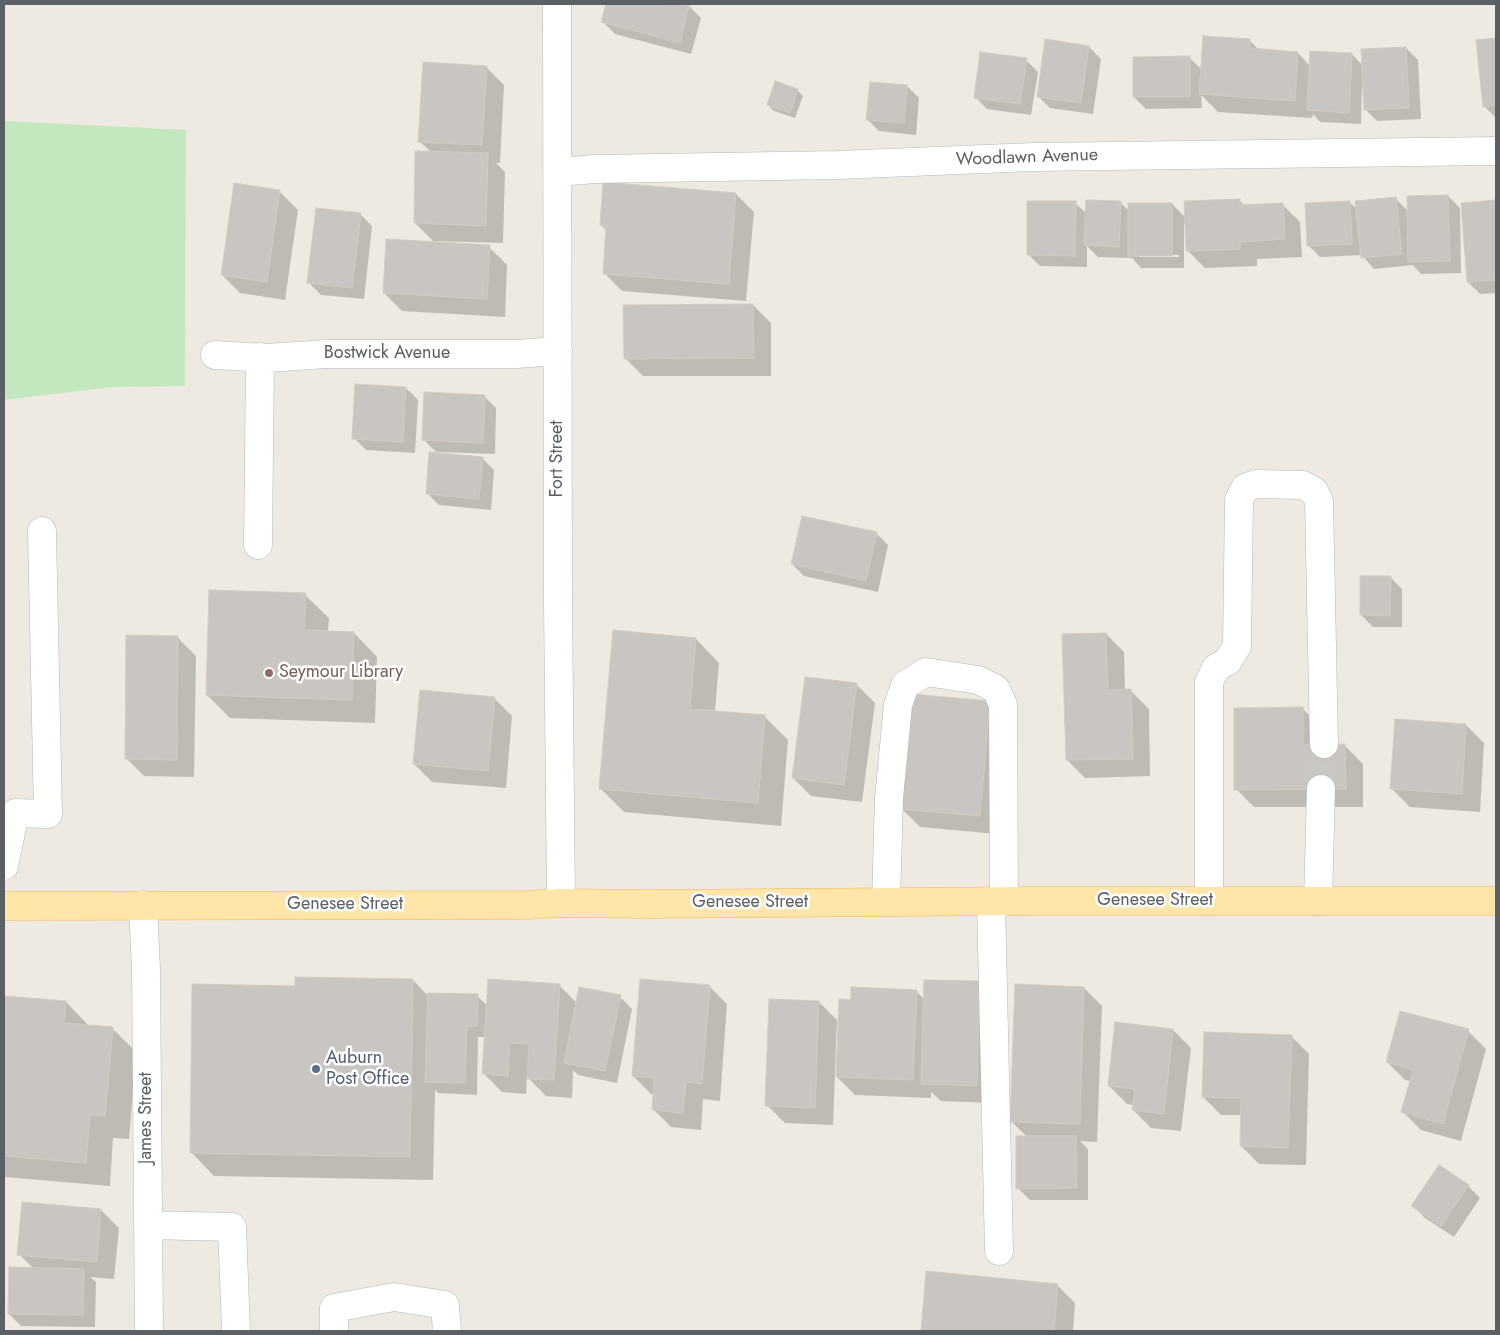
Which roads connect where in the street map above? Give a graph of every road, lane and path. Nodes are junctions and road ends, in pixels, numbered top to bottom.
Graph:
1 (557, 9) edge
2 (1496, 151) edge
3 (559, 172) junction
4 (558, 351) junction
5 (215, 355) dead end
6 (260, 357) junction
7 (42, 531) dead end
8 (258, 545) dead end
9 (1324, 744) tunnel mouth
10 (1322, 789) tunnel mouth
11 (4, 866) edge
12 (997, 901) junction
13 (1209, 901) junction
14 (1318, 901) junction
15 (886, 902) junction
16 (1496, 902) edge
17 (561, 903) junction
18 (4, 906) edge
19 (143, 906) junction
20 (148, 1225) junction
21 (999, 1251) dead end
22 (149, 1331) edge
23 (236, 1331) edge
24 (334, 1331) edge
25 (447, 1331) edge

1 - 3 street, Fort Street
2 - 3 street, Woodlawn Avenue
3 - 4 street, Fort Street
4 - 6 street, Bostwick Avenue
4 - 17 street, Fort Street
5 - 6 street, Bostwick Avenue
6 - 8 street
7 - 11 street
9 - 13 street
10 - 14 street
12 - 13 main road, Genesee Street
12 - 15 main road, Genesee Street
12 - 15 street
12 - 21 street
13 - 14 main road, Genesee Street
14 - 16 main road, Genesee Street
15 - 17 main road, Genesee Street
17 - 19 main road, Genesee Street
18 - 19 main road, Genesee Street
19 - 20 street, James Street
20 - 22 street, James Street
20 - 23 street
24 - 25 street

